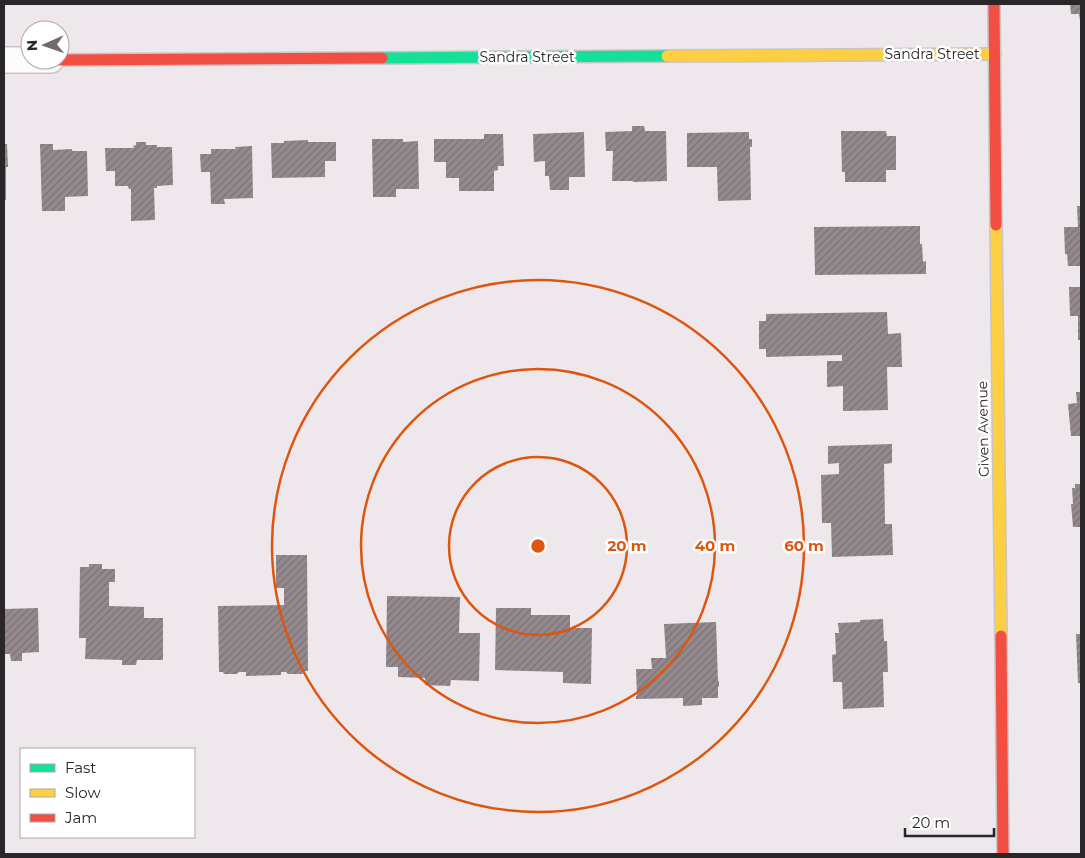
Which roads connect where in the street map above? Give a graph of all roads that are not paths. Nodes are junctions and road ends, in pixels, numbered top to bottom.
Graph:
1 (994, 4) edge
2 (995, 54) junction
3 (4, 60) edge
4 (20, 60) edge
5 (70, 60) edge
6 (1002, 854) edge

1 - 2 street, Given Avenue
2 - 5 street, Sandra Street
2 - 6 street, Given Avenue
3 - 4 street

